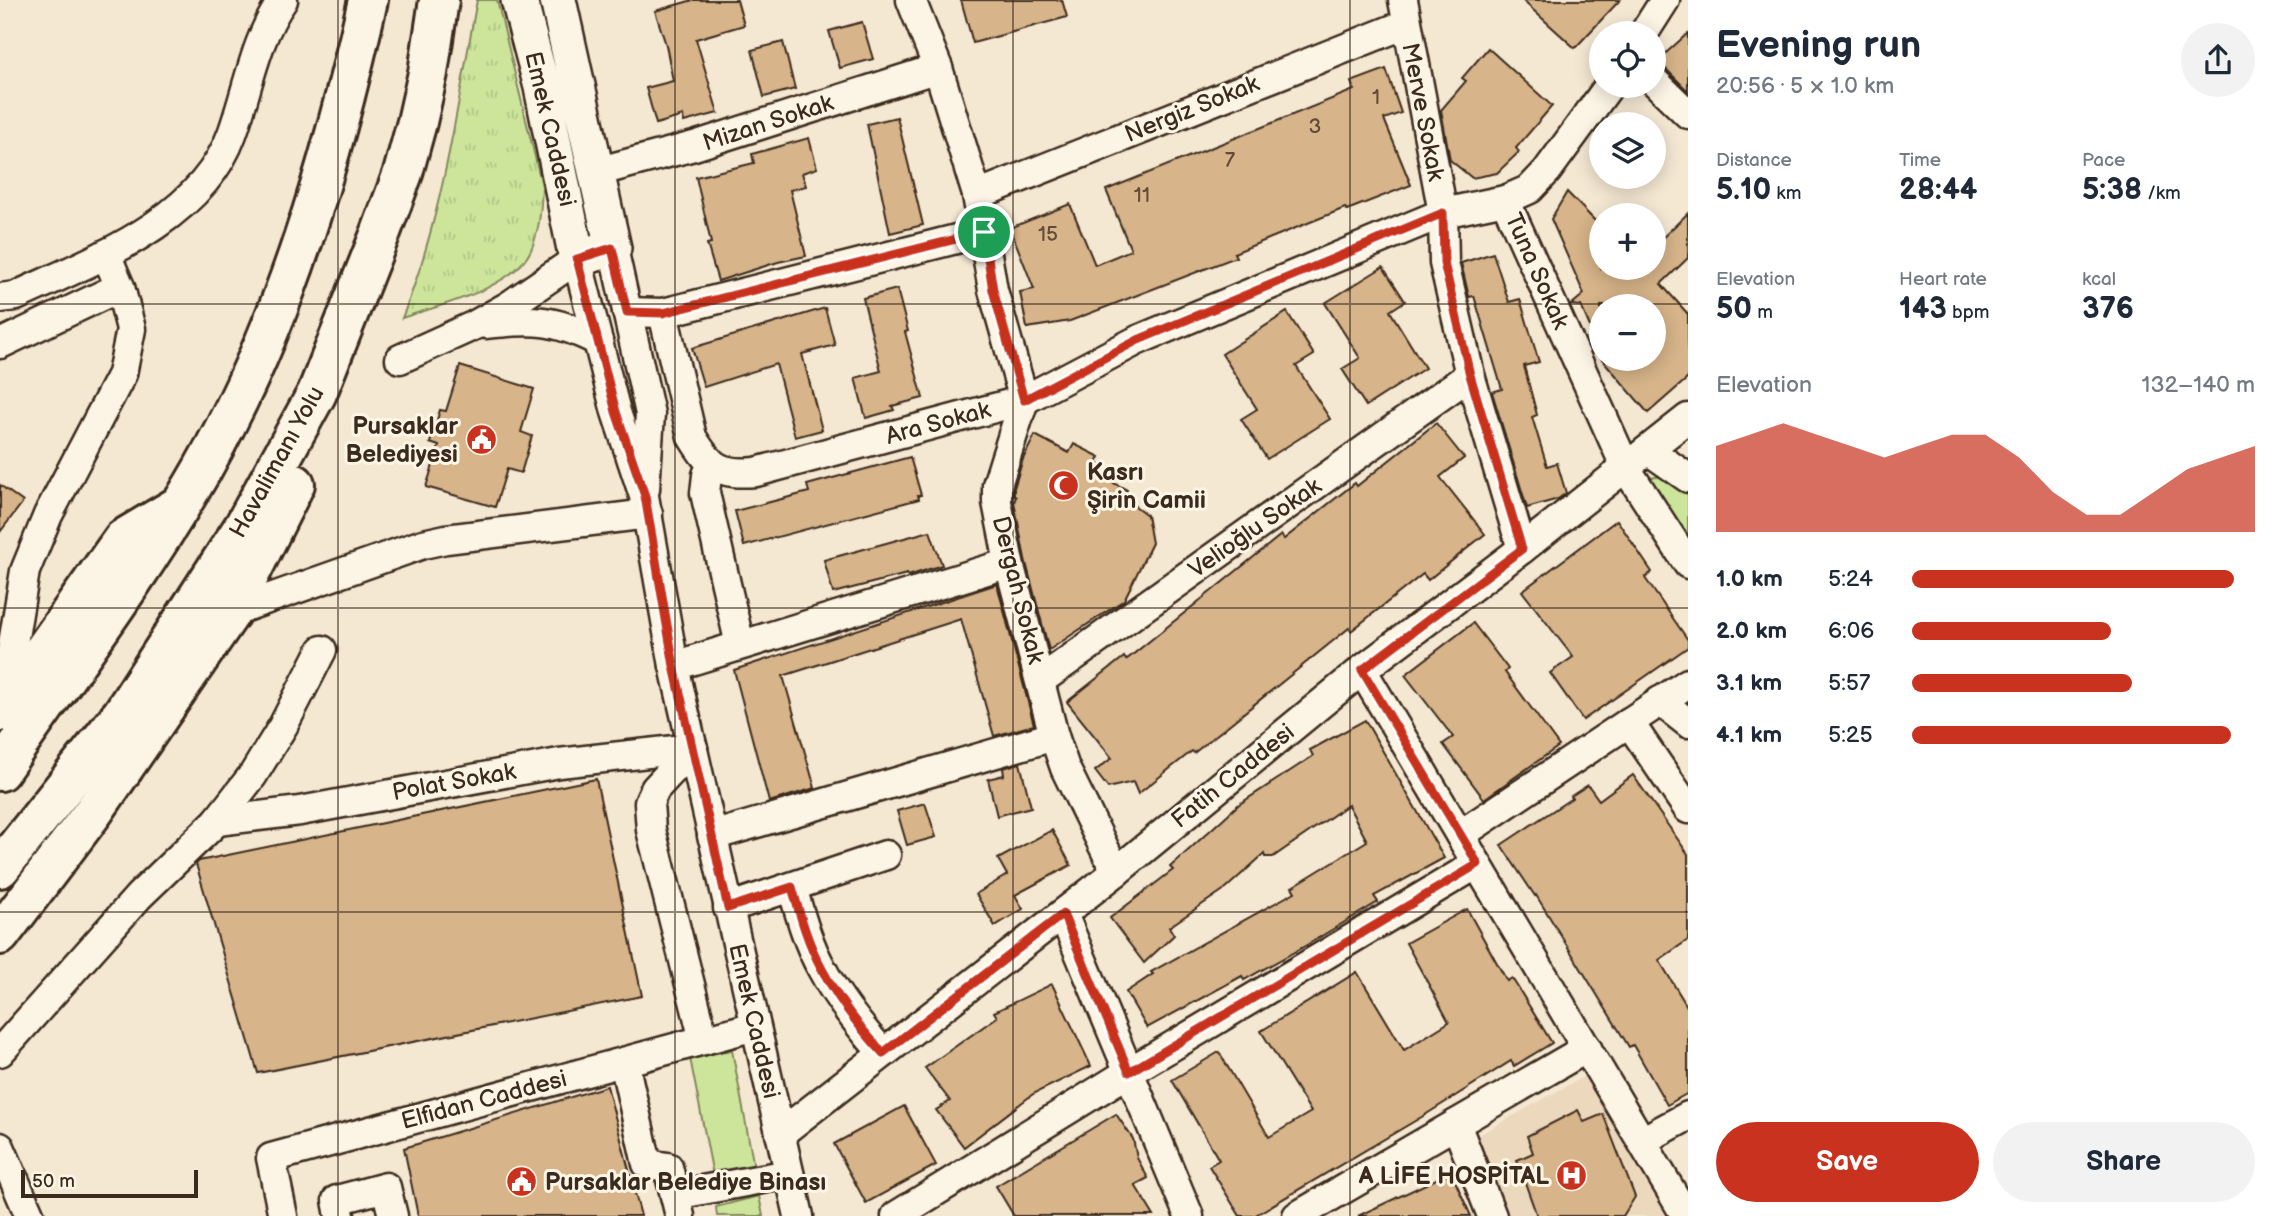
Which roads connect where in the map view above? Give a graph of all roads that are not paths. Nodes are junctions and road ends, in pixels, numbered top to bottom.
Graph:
1 (283, 0) edge
2 (368, 0) edge
3 (439, 0) edge
4 (519, 0) edge
5 (911, 0) edge
6 (1665, 0) edge
7 (566, 2) edge
8 (1404, 12) edge
9 (1652, 21) edge
10 (938, 68) junction
11 (1666, 92) edge
12 (1600, 98) edge
13 (1688, 114) edge
14 (596, 172) junction
15 (977, 195) junction
16 (1505, 200) junction
17 (1443, 213) junction
18 (984, 232) junction
19 (612, 248) junction
20 (106, 254) junction
21 (577, 259) junction
22 (120, 287) junction
23 (0, 298) edge
24 (627, 312) junction
25 (663, 313) junction
26 (475, 325) junction
27 (598, 341) junction
28 (0, 344) edge
29 (400, 359) dead end
30 (1470, 375) junction
31 (317, 393) junction
32 (1024, 400) junction
33 (1688, 418) edge
34 (1648, 450) junction
35 (712, 464) junction
36 (1626, 468) junction
37 (1688, 478) edge
38 (646, 505) junction
39 (180, 506) junction
40 (1522, 549) junction
41 (1009, 563) junction
42 (1688, 565) edge
43 (231, 612) junction
44 (740, 645) junction
45 (322, 650) dead end
46 (674, 666) junction
47 (1362, 670) junction
48 (1041, 680) junction
49 (1688, 683) edge
50 (1660, 701) junction
51 (1, 710) edge
52 (1629, 722) junction
53 (1688, 723) edge
54 (1054, 736) junction
55 (693, 748) junction
56 (0, 771) edge
57 (1688, 809) edge
58 (217, 821) junction
59 (1460, 835) junction
60 (712, 836) junction
61 (886, 855) dead end
62 (1478, 864) junction
63 (0, 868) edge
64 (1116, 872) junction
65 (792, 887) junction
66 (728, 908) junction
67 (1063, 914) junction
68 (0, 935) edge
69 (755, 1026) junction
70 (704, 1040) junction
71 (1587, 1048) junction
72 (0, 1052) edge
73 (883, 1053) junction
74 (624, 1062) junction
75 (1129, 1072) junction
76 (1688, 1116) edge
77 (1456, 1124) junction
78 (780, 1134) junction
79 (1642, 1141) junction
80 (0, 1147) edge
81 (789, 1174) junction
82 (677, 1206) edge
83 (30, 1216) edge
84 (283, 1216) edge
85 (341, 1216) edge
86 (393, 1216) edge
87 (799, 1216) edge
88 (896, 1216) edge
89 (1189, 1216) edge
90 (1297, 1216) edge
91 (1492, 1216) edge
92 (1686, 1216) edge

1 - 20 street
2 - 39 highway
3 - 31 highway, Havalimanı Yolu
4 - 21 main road, Emek Caddesi
5 - 10 street
6 - 9 street
7 - 14 main road
8 - 15 street, Nergiz Sokak
8 - 17 street, Merve Sokak
10 - 14 street, Mizan Sokak
10 - 15 street
11 - 13 street
12 - 16 street, Ara Sokak
14 - 19 main road
15 - 18 street
16 - 17 street, Ara Sokak
16 - 36 street, Tuna Sokak
17 - 30 street, Merve Sokak
17 - 32 street, Ara Sokak
18 - 25 street
18 - 32 street
19 - 21 main road
19 - 24 street
20 - 22 street
20 - 23 street
21 - 26 street
21 - 27 street
22 - 28 street
22 - 51 street
24 - 25 street
24 - 38 street
25 - 35 street
26 - 27 street
26 - 29 street
27 - 38 street
30 - 40 street, Merve Sokak
30 - 48 street, Velioğlu Sokak
31 - 43 highway
31 - 63 highway, Havalimanı Yolu
32 - 35 street, Ara Sokak
32 - 41 street, Dergah Sokak
33 - 34 street, Fatih Caddesi
34 - 36 street, Fatih Caddesi
34 - 37 street
35 - 44 street
36 - 40 street, Fatih Caddesi
36 - 42 street, Tuna Sokak
38 - 43 street
38 - 46 street, Emek Caddesi
39 - 51 highway
39 - 56 highway
40 - 47 street, Fatih Caddesi
41 - 44 street
41 - 48 street, Dergah Sokak
43 - 68 highway
44 - 46 street
45 - 58 street
46 - 55 street, Emek Caddesi
47 - 59 street
47 - 64 street, Fatih Caddesi
48 - 54 street, Dergah Sokak
49 - 50 street
50 - 52 street
50 - 53 street
52 - 57 street
52 - 59 street
54 - 60 street
54 - 64 street, Dergah Sokak
55 - 58 street, Polat Sokak
55 - 60 street, Emek Caddesi
55 - 70 street
58 - 72 street
59 - 62 street
60 - 66 street, Emek Caddesi
61 - 65 street
62 - 71 street
62 - 75 street
64 - 67 street, Fatih Caddesi
65 - 66 street
65 - 73 street
66 - 69 street, Emek Caddesi
67 - 73 street, Fatih Caddesi
67 - 75 street
69 - 70 street, Elfidan Caddesi
69 - 78 street, Emek Caddesi
70 - 74 street, Elfidan Caddesi
71 - 77 street
71 - 79 street
73 - 78 street, Fatih Caddesi
74 - 82 street
74 - 84 street, Elfidan Caddesi
75 - 88 street
75 - 89 street
76 - 79 street
77 - 90 street
77 - 91 street
78 - 81 street, Emek Caddesi
79 - 92 street
80 - 83 street
81 - 82 street
81 - 87 street, Emek Caddesi
85 - 86 street

